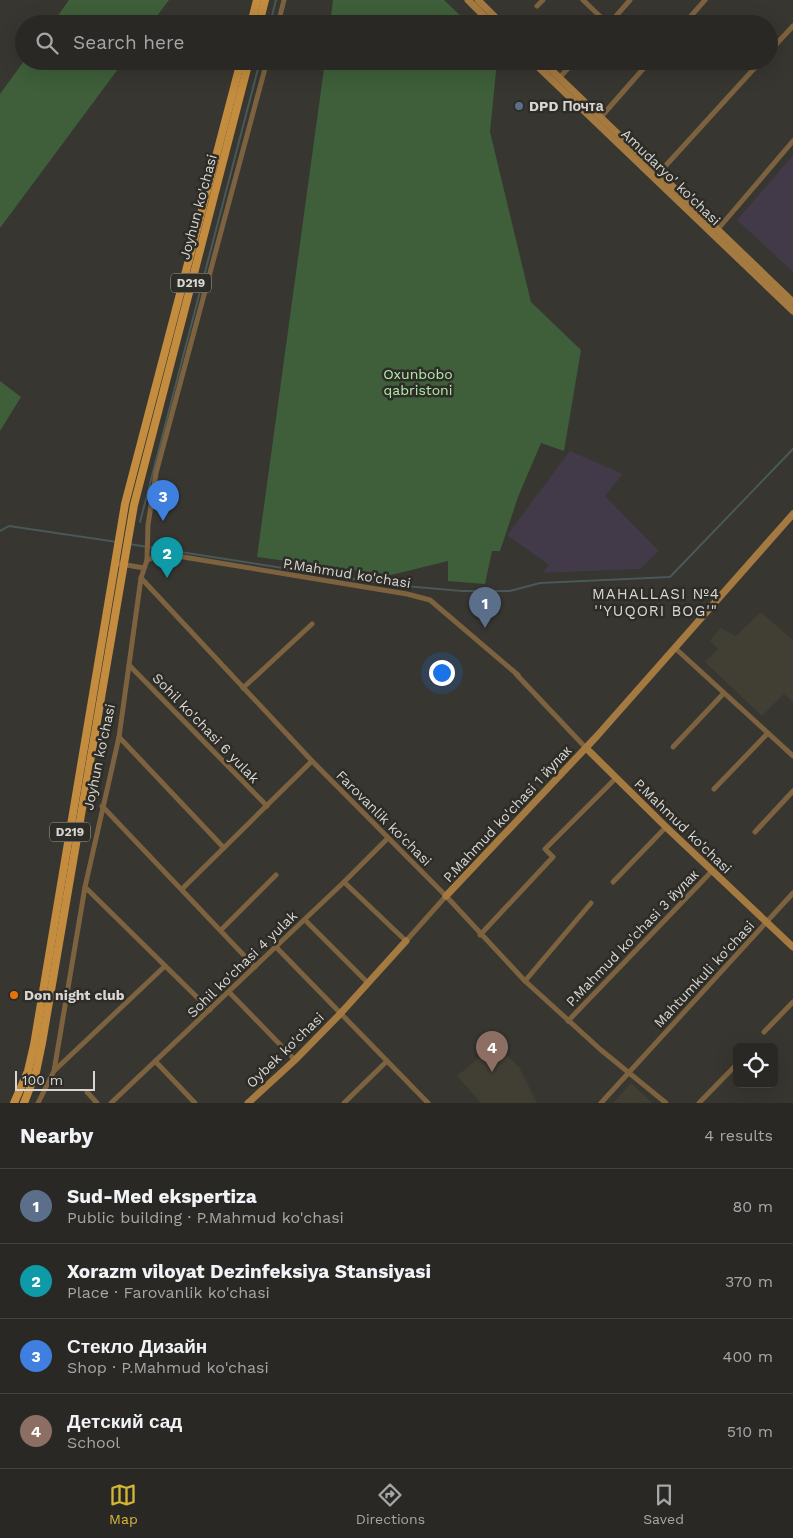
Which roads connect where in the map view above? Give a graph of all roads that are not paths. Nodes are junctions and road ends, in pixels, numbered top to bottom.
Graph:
1 (257, 0) edge
2 (265, 0) edge
3 (284, 0) edge
4 (468, 0) edge
5 (478, 0) edge
6 (543, 0) edge
7 (583, 0) edge
8 (630, 0) edge
9 (705, 0) edge
10 (537, 6) dead end
11 (253, 15) edge
12 (261, 15) edge
13 (280, 15) edge
14 (483, 15) edge
15 (493, 15) edge
16 (599, 15) edge
17 (616, 15) edge
18 (692, 15) edge
19 (793, 26) edge
20 (778, 42) edge
21 (239, 70) edge
22 (247, 70) edge
23 (266, 70) edge
24 (542, 70) edge
25 (551, 70) edge
26 (567, 70) edge
27 (642, 70) edge
28 (753, 70) edge
29 (559, 78) junction
30 (601, 117) junction
31 (793, 141) edge
32 (657, 176) junction
33 (718, 229) junction
34 (793, 302) edge
35 (793, 311) edge
36 (129, 505) junction
37 (793, 514) edge
38 (147, 560) junction
39 (116, 561) junction
40 (125, 562) junction
41 (144, 568) junction
42 (141, 578) junction
43 (430, 596) dead end
44 (312, 624) dead end
45 (675, 648) junction
46 (129, 665) junction
47 (518, 676) junction
48 (243, 688) junction
49 (724, 693) junction
50 (768, 733) junction
51 (118, 737) junction
52 (673, 747) dead end
53 (586, 748) junction
54 (793, 756) edge
55 (312, 761) junction
56 (616, 778) junction
57 (714, 789) dead end
58 (793, 791) edge
59 (102, 806) junction
60 (267, 806) junction
61 (666, 827) junction
62 (755, 832) dead end
63 (387, 839) junction
64 (224, 848) junction
65 (712, 871) junction
66 (276, 875) dead end
67 (344, 882) junction
68 (613, 882) dead end
69 (85, 887) junction
70 (182, 889) junction
71 (793, 893) edge
72 (446, 896) junction
73 (591, 903) dead end
74 (305, 920) junction
75 (767, 922) junction
76 (221, 930) junction
77 (480, 935) junction
78 (406, 941) junction
79 (276, 947) junction
80 (793, 947) edge
81 (164, 966) junction
82 (255, 967) junction
83 (525, 981) junction
84 (367, 982) junction
85 (229, 992) junction
86 (793, 1002) edge
87 (210, 1010) junction
88 (340, 1014) junction
89 (568, 1021) junction
90 (764, 1032) dead end
91 (295, 1060) junction
92 (156, 1062) junction
93 (386, 1062) junction
94 (733, 1068) edge
95 (54, 1071) junction
96 (630, 1071) junction
97 (87, 1092) dead end
98 (14, 1103) edge
99 (24, 1103) edge
100 (38, 1103) edge
101 (97, 1103) edge
102 (111, 1103) edge
103 (195, 1103) edge
104 (248, 1103) edge
105 (344, 1103) edge
106 (428, 1103) edge
107 (601, 1103) edge
108 (666, 1103) edge
109 (699, 1103) edge

1 - 11 main road
2 - 12 main road
3 - 13 street
4 - 14 street
5 - 15 street
6 - 10 street
7 - 16 street
8 - 17 street
9 - 18 street
19 - 20 street
21 - 36 main road, Joyhun ko'chasi / D219
22 - 36 main road, Joyhun ko'chasi / D219
23 - 38 street, Joyhun ko'chasi
24 - 32 street, Amudaryo' ko'chasi
25 - 29 street
26 - 29 street
27 - 30 street
28 - 32 street
29 - 30 street
30 - 32 street
31 - 33 street
32 - 33 street
32 - 35 street, Amudaryo' ko'chasi
33 - 34 street
36 - 39 main road, D219
36 - 40 main road, D219
37 - 45 street, P.Mahmud ko'chasi 1 йулак
38 - 41 street, Joyhun ko'chasi
38 - 47 street, P.Mahmud ko'chasi
39 - 40 street
39 - 98 main road, Joyhun ko'chasi / D219
40 - 41 street
40 - 99 main road, Joyhun ko'chasi / D219
41 - 42 street, Joyhun ko'chasi
42 - 46 street, Joyhun ko'chasi
42 - 48 street, Farovanlik ko'chasi
43 - 47 street, P.Mahmud ko'chasi
44 - 48 street
45 - 49 street
45 - 53 street, P.Mahmud ko'chasi 1 йулак
46 - 51 street, Joyhun ko'chasi
46 - 60 street, Sohil ko'chasi 6 yulak
47 - 53 street, P.Mahmud ko'chasi
48 - 55 street, Farovanlik ko'chasi
49 - 50 street
49 - 52 street
50 - 54 street
50 - 57 street
51 - 59 street, Joyhun ko'chasi
51 - 64 street
53 - 56 street, P.Mahmud ko'chasi
53 - 72 street, P.Mahmud ko'chasi 1 йулак
55 - 60 street
55 - 63 street, Farovanlik ko'chasi
56 - 61 street, P.Mahmud ko'chasi
56 - 77 street
58 - 62 street
59 - 69 street, Joyhun ko'chasi
59 - 70 street
60 - 64 street
61 - 65 street, P.Mahmud ko'chasi
61 - 68 street
63 - 67 street, Sohil ko'chasi 4 yulak
63 - 72 street, Farovanlik ko'chasi
64 - 70 street
65 - 75 street, P.Mahmud ko'chasi
65 - 89 street, P.Mahmud ko'chasi 3 йулак
66 - 76 street
67 - 74 street, Sohil ko'chasi 4 yulak
67 - 78 street
69 - 81 street
69 - 95 street, Joyhun ko'chasi
70 - 76 street
71 - 75 street, Mahtumkuli ko'chasi
72 - 77 street, Farovanlik ko'chasi
72 - 78 street, Oybek ko'chasi
73 - 83 street
74 - 79 street, Sohil ko'chasi 4 yulak
74 - 84 street
75 - 80 street, P.Mahmud ko'chasi
75 - 96 street, Mahtumkuli ko'chasi
76 - 82 street
77 - 83 street, Farovanlik ko'chasi
78 - 84 street, Oybek ko'chasi
79 - 82 street, Sohil ko'chasi 4 yulak
79 - 88 street, Oybek ko'chasi
81 - 87 street
81 - 95 street
82 - 85 street, Sohil ko'chasi 4 yulak
83 - 89 street, Farovanlik ko'chasi
84 - 88 street, Oybek ko'chasi
85 - 87 street, Sohil ko'chasi 4 yulak
85 - 91 street
86 - 90 street
87 - 92 street, Sohil ko'chasi 4 yulak
88 - 91 street, Oybek ko'chasi
88 - 93 street
89 - 96 street, Farovanlik ko'chasi
91 - 104 street, Oybek ko'chasi
92 - 102 street, Sohil ko'chasi 4 yulak
92 - 103 street
93 - 105 street
93 - 106 street
94 - 109 street
95 - 100 street, Joyhun ko'chasi
96 - 107 street, Mahtumkuli ko'chasi
96 - 108 street, Farovanlik ko'chasi
97 - 101 street

